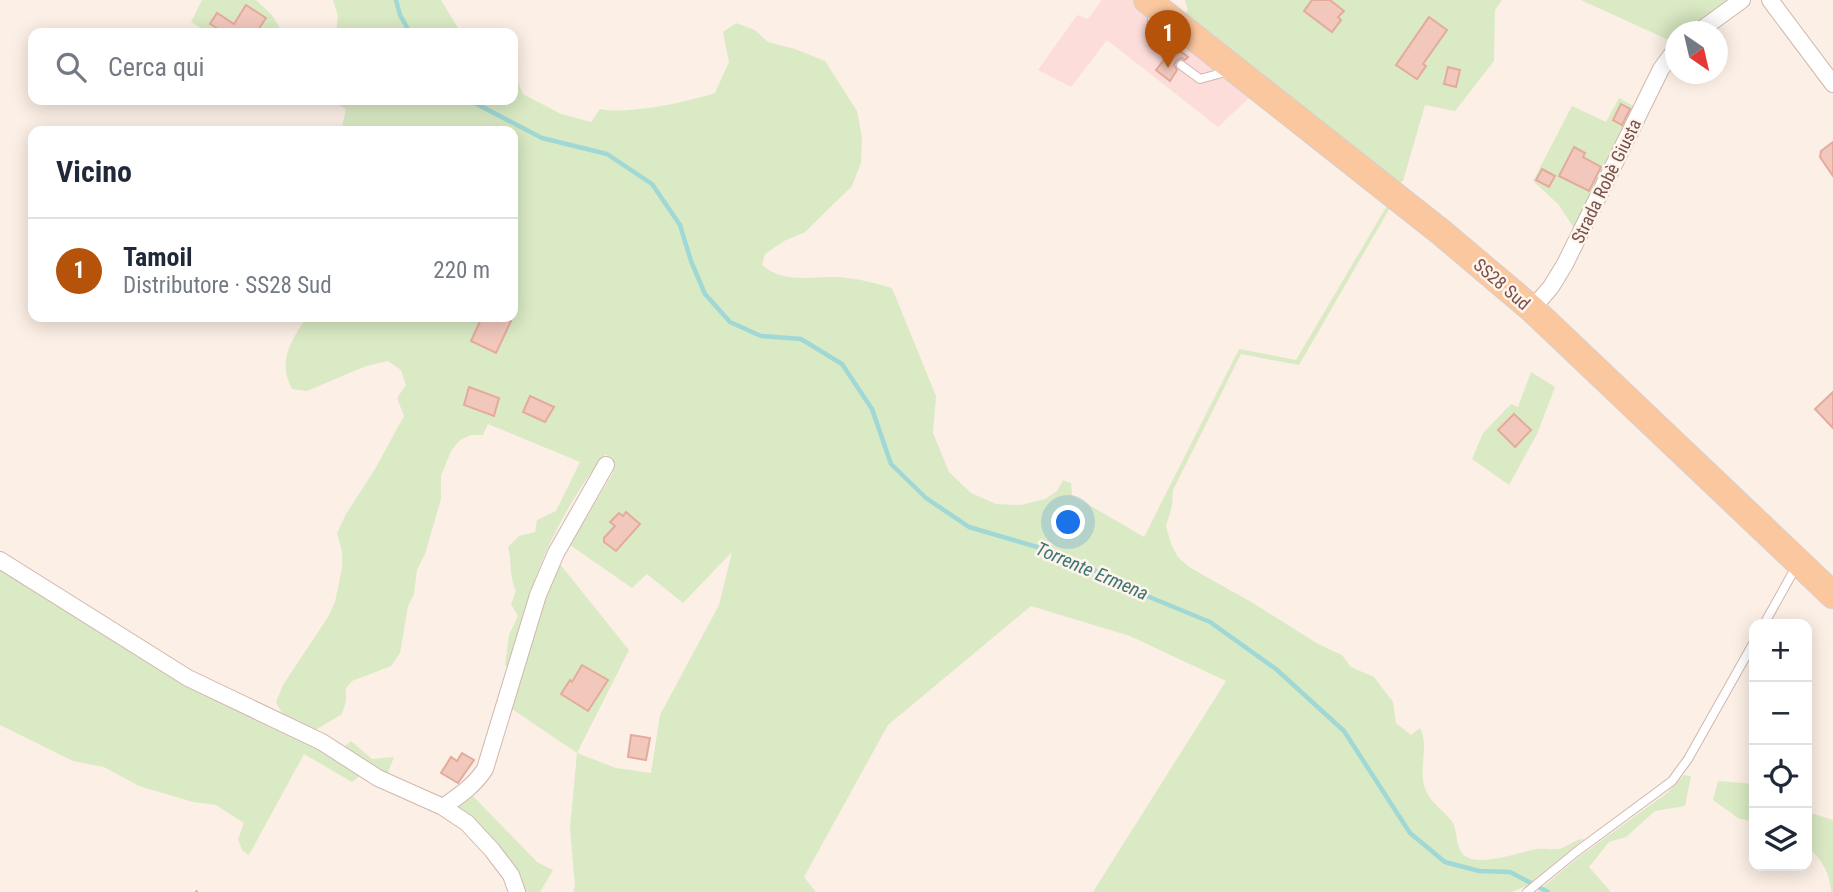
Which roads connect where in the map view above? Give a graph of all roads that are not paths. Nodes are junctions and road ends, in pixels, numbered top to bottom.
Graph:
1 (1742, 0) edge
2 (1770, 0) edge
3 (1149, 2) edge
4 (1713, 21) edge
5 (1167, 54) dead end
6 (1665, 64) edge
7 (1181, 65) dead end
8 (1234, 69) junction
9 (1833, 84) edge
10 (1532, 309) junction
11 (606, 465) dead end
12 (0, 560) edge
13 (1799, 563) junction
14 (1833, 595) edge
15 (1767, 619) edge
16 (1749, 651) edge
17 (443, 807) junction
18 (517, 892) edge
19 (1528, 892) edge

1 - 4 street
2 - 9 street
3 - 5 lane
3 - 8 main road, SS28 Sud
6 - 10 street, Strada Robè Giusta
7 - 8 lane
8 - 10 main road, SS28 Sud
10 - 13 main road, SS28 Sud
11 - 17 street
12 - 17 street
13 - 14 main road, SS28 Sud
13 - 15 lane
16 - 19 lane
17 - 18 street

